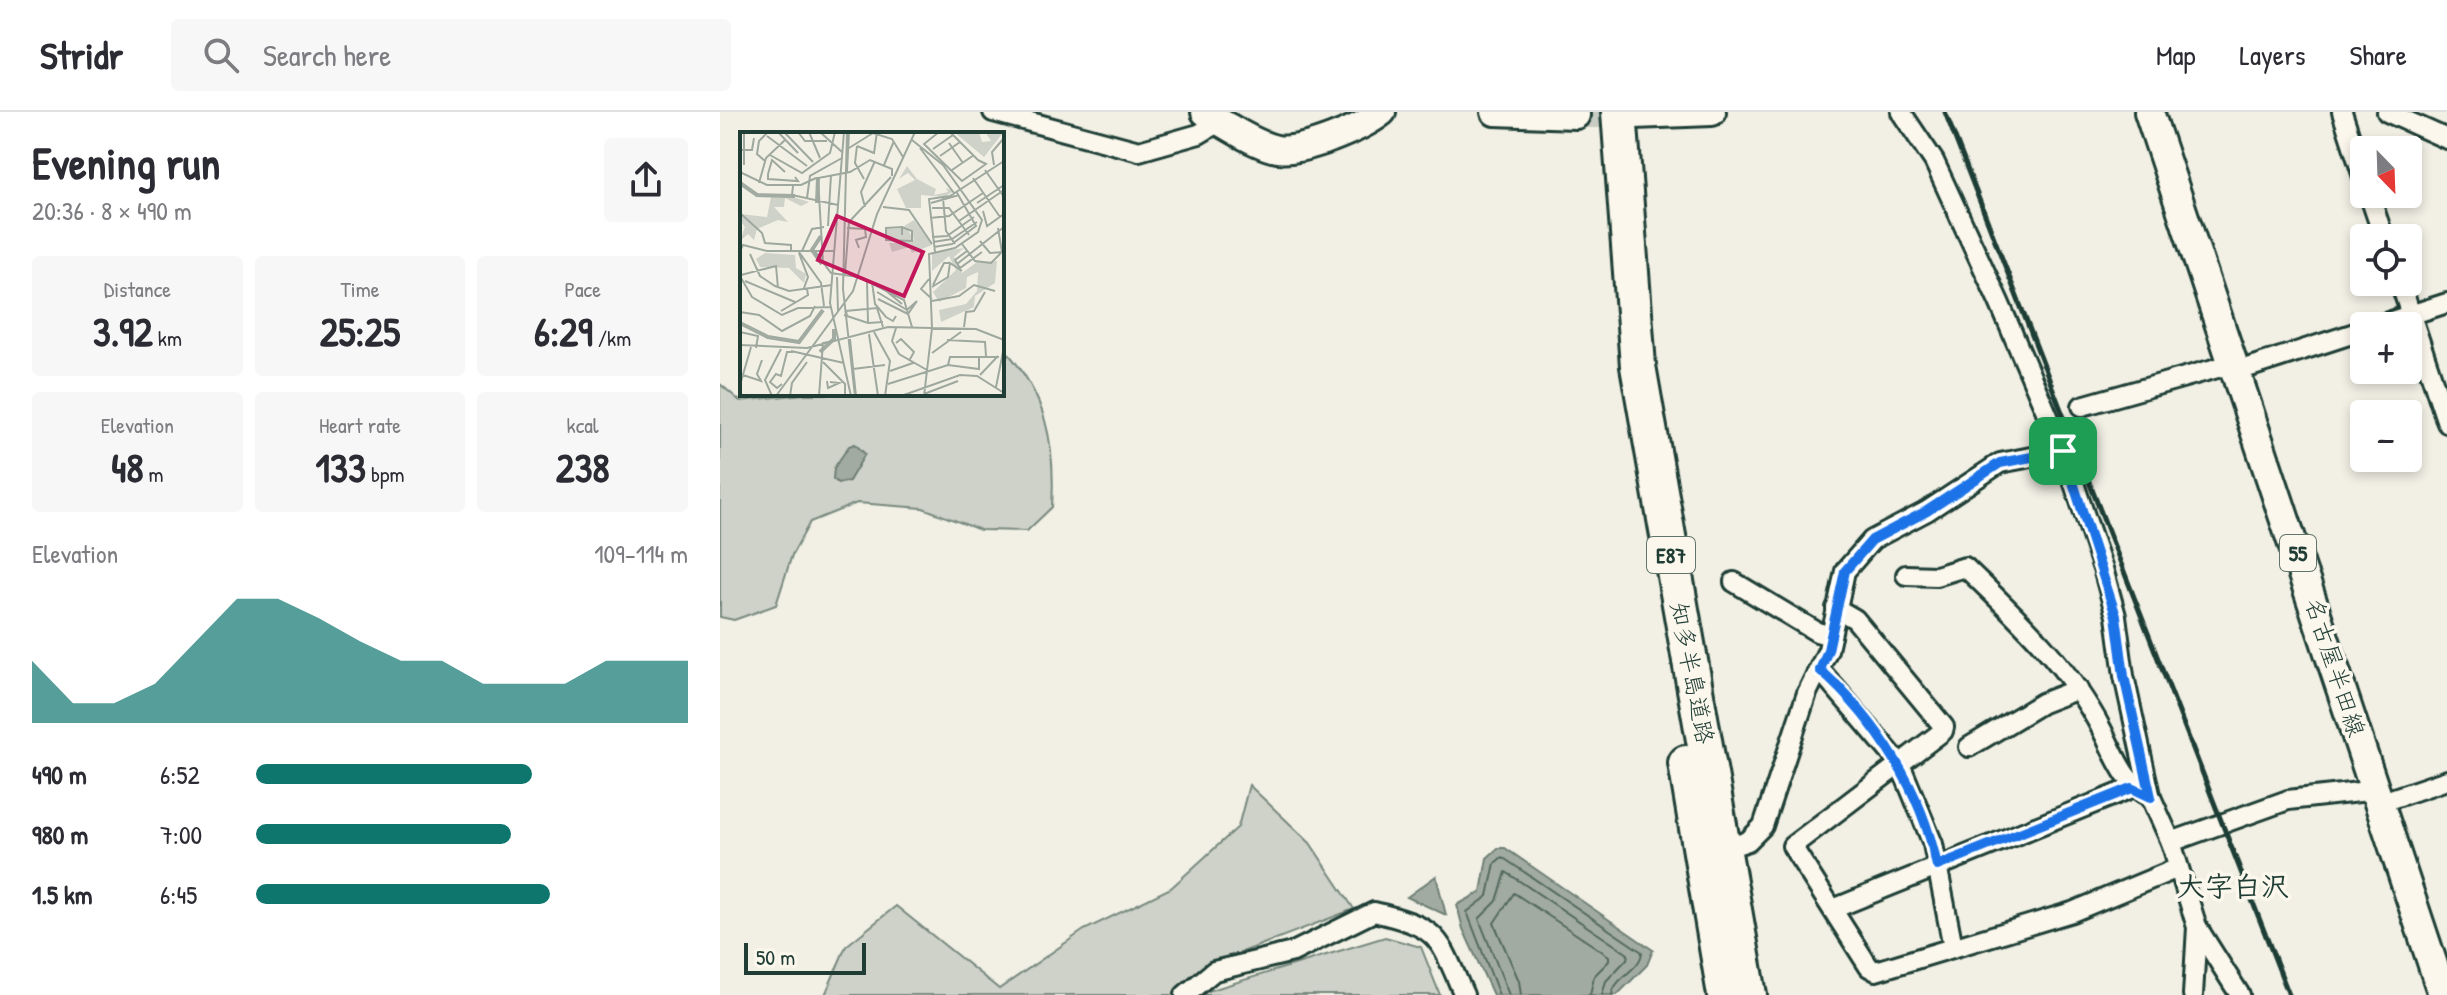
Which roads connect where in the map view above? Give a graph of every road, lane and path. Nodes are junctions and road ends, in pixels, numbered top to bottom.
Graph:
1 (993, 112) edge
2 (1495, 112) edge
3 (1712, 112) edge
4 (1901, 112) edge
5 (2149, 112) edge
6 (2342, 112) edge
7 (2387, 112) edge
8 (1586, 114) edge
9 (1626, 114) edge
10 (1370, 115) edge
11 (1212, 117) edge
12 (2350, 137) edge
13 (2447, 139) edge
14 (2447, 303) edge
15 (2420, 312) edge
16 (2350, 334) edge
17 (2422, 348) edge
18 (2237, 367) junction
19 (2082, 406) dead end
20 (2447, 423) edge
21 (2063, 451) junction
22 (1906, 575) dead end
23 (1734, 582) dead end
24 (1836, 608) junction
25 (1831, 636) junction
26 (1820, 670) junction
27 (2078, 689) junction
28 (1969, 747) dead end
29 (1900, 764) junction
30 (2447, 780) edge
31 (2132, 788) junction
32 (2378, 796) junction
33 (2151, 797) junction
34 (2171, 842) junction
35 (1736, 845) dead end
36 (1937, 866) junction
37 (2178, 868) junction
38 (1833, 909) junction
39 (2197, 927) junction
40 (1953, 947) junction
41 (1185, 995) edge
42 (1464, 995) edge
43 (1725, 995) edge
44 (1749, 995) edge
45 (2193, 995) edge
46 (2240, 995) edge
47 (2443, 995) edge

1 - 11 street
2 - 8 street
3 - 9 street
4 - 21 street
5 - 18 main road, 名古屋半田線 / 55
6 - 12 street
7 - 13 street
8 - 43 highway, 知多半島道路 / E87
9 - 44 highway, 知多半島道路 / E87
10 - 11 street
14 - 15 street
16 - 18 street
17 - 20 street
18 - 19 street
18 - 32 main road, 名古屋半田線 / 55
21 - 24 street
21 - 33 street
22 - 27 street
23 - 25 street
24 - 25 street
24 - 29 street
25 - 26 street
26 - 29 street
26 - 35 street
27 - 28 street
27 - 31 street
29 - 36 street
29 - 38 street
30 - 32 street
31 - 33 street
31 - 36 street
32 - 34 street
32 - 47 main road, 名古屋半田線 / 55
33 - 34 street
34 - 37 street
36 - 38 street
36 - 40 street
37 - 39 street
37 - 40 street
38 - 40 street
39 - 45 street
39 - 46 street
41 - 42 street

